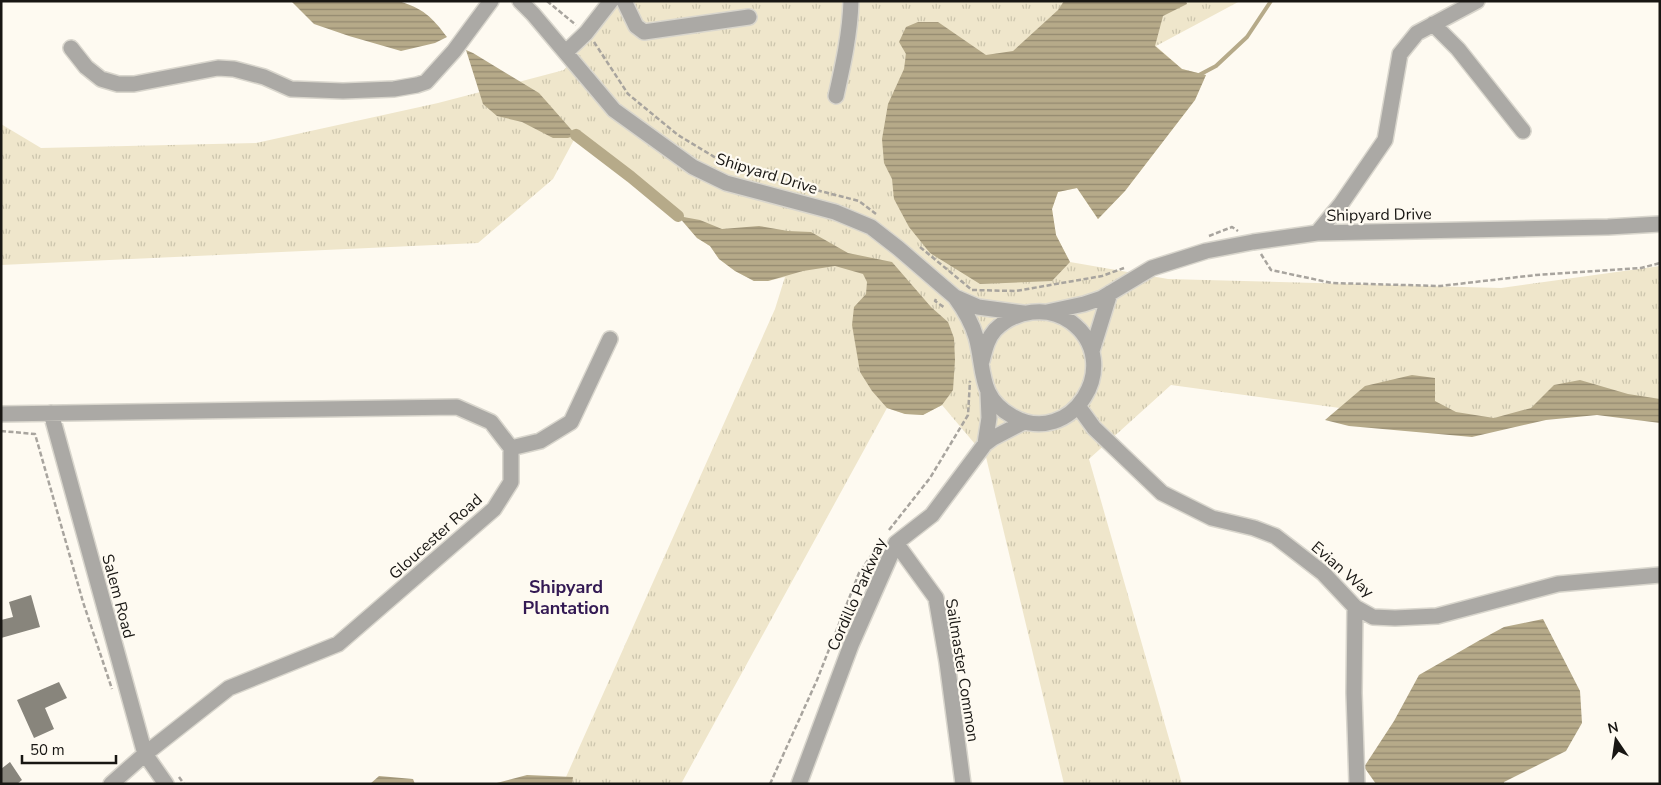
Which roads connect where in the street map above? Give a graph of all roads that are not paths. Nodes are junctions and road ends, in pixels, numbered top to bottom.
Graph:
1 (491, 1) edge
2 (520, 1) edge
3 (611, 1) edge
4 (624, 1) edge
5 (851, 1) edge
6 (1477, 1) edge
7 (749, 17) dead end
8 (1433, 24) junction
9 (71, 48) dead end
10 (566, 52) junction
11 (836, 96) dead end
12 (1523, 132) dead end
13 (1660, 224) edge
14 (1317, 233) junction
15 (1110, 293) junction
16 (952, 304) junction
17 (1047, 312) junction
18 (1023, 313) junction
19 (610, 339) dead end
20 (1092, 352) junction
21 (982, 361) junction
22 (988, 393) junction
23 (1078, 406) junction
24 (50, 413) junction
25 (1, 414) edge
26 (1024, 422) junction
27 (985, 444) junction
28 (511, 448) junction
29 (888, 539) junction
30 (1660, 575) edge
31 (1355, 606) junction
32 (145, 754) junction
33 (111, 784) edge
34 (166, 784) edge
35 (799, 784) edge
36 (963, 784) edge
37 (1357, 784) edge

1 - 9 street
2 - 10 street, Shipyard Drive
3 - 10 street
4 - 7 street
5 - 11 street
6 - 8 street
8 - 12 street
8 - 14 street
10 - 16 street, Shipyard Drive
13 - 14 street, Shipyard Drive
14 - 15 street, Shipyard Drive
15 - 17 street, Shipyard Drive
15 - 20 street
16 - 18 street, Shipyard Drive
16 - 21 street, Shipyard Drive
17 - 18 street
17 - 20 street
18 - 21 street
19 - 28 street
20 - 23 street
21 - 22 street
22 - 26 street
22 - 27 street, Cordillo Parkway
23 - 26 street
23 - 31 street, Evian Way
24 - 25 street
24 - 28 street
24 - 32 street, Salem Road
26 - 27 street, Cordillo Parkway
27 - 29 street, Cordillo Parkway
28 - 32 street, Gloucester Road
29 - 35 street, Cordillo Parkway
29 - 36 street, Sailmaster Common
30 - 31 street, Evian Way
31 - 37 street
32 - 33 street, Gloucester Road
32 - 34 street, Salem Road

